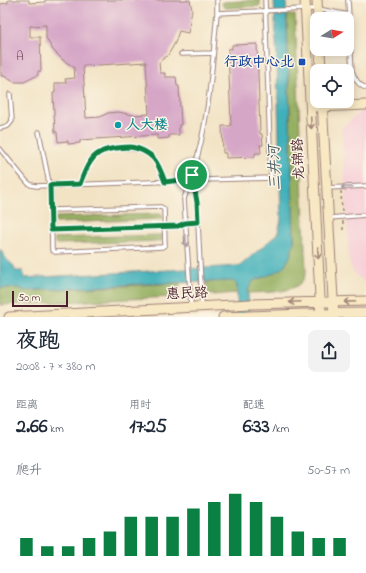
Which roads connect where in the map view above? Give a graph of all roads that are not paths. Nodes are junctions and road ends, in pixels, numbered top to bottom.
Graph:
1 (217, 0) edge
2 (265, 0) edge
3 (348, 0) edge
4 (306, 4) edge
5 (318, 5) edge
6 (266, 10) junction
7 (340, 12) edge
8 (349, 12) edge
9 (217, 13) junction
10 (213, 53) junction
11 (181, 54) dead end
12 (351, 56) edge
13 (366, 88) edge
14 (10, 94) dead end
15 (354, 105) edge
16 (366, 105) edge
17 (310, 108) joint
18 (323, 108) edge
19 (0, 128) edge
20 (39, 132) dead end
21 (0, 149) edge
22 (192, 175) junction
23 (165, 182) junction
24 (80, 184) junction
25 (50, 185) junction
26 (366, 186) edge
27 (327, 188) junction
28 (51, 210) junction
29 (366, 215) edge
30 (329, 218) junction
31 (198, 222) junction
32 (185, 223) junction
33 (165, 227) junction
34 (51, 230) junction
35 (366, 301) edge
36 (320, 302) junction
37 (334, 302) junction
38 (202, 307) junction
39 (191, 308) junction
40 (366, 313) edge
41 (321, 315) edge
42 (334, 315) edge
43 (234, 316) edge
44 (9, 317) edge
45 (223, 317) edge

1 - 9 lane
2 - 6 lane
3 - 8 lane
4 - 5 lane
4 - 6 lane
4 - 17 street, 龙锦路
5 - 7 lane
6 - 9 lane
6 - 22 lane
9 - 10 lane
10 - 11 lane
10 - 22 lane
12 - 13 lane
14 - 19 lane
15 - 16 street
17 -> 36 street, 龙锦路
18 - 27 street, 龙锦路
20 - 25 lane
21 - 25 lane
22 - 23 lane
22 - 31 lane
22 - 32 lane
23 - 24 lane
23 - 24 lane
24 - 25 lane
25 - 28 lane
26 -> 27 lane
27 - 30 street, 龙锦路
28 - 33 lane
28 - 34 lane
29 - 30 lane
30 - 37 street, 龙锦路
31 - 32 lane
31 - 38 lane
32 - 33 lane
32 -> 39 lane
33 - 34 lane
33 - 34 lane
35 -> 37 street, 惠民路
36 - 37 street, 惠民路
36 -> 38 street, 惠民路
36 - 41 street, 龙锦路
37 - 42 street, 龙锦路
38 - 39 street, 惠民路
39 - 44 street, 惠民路
40 - 42 street
41 - 42 street
41 - 43 street
43 - 45 street

